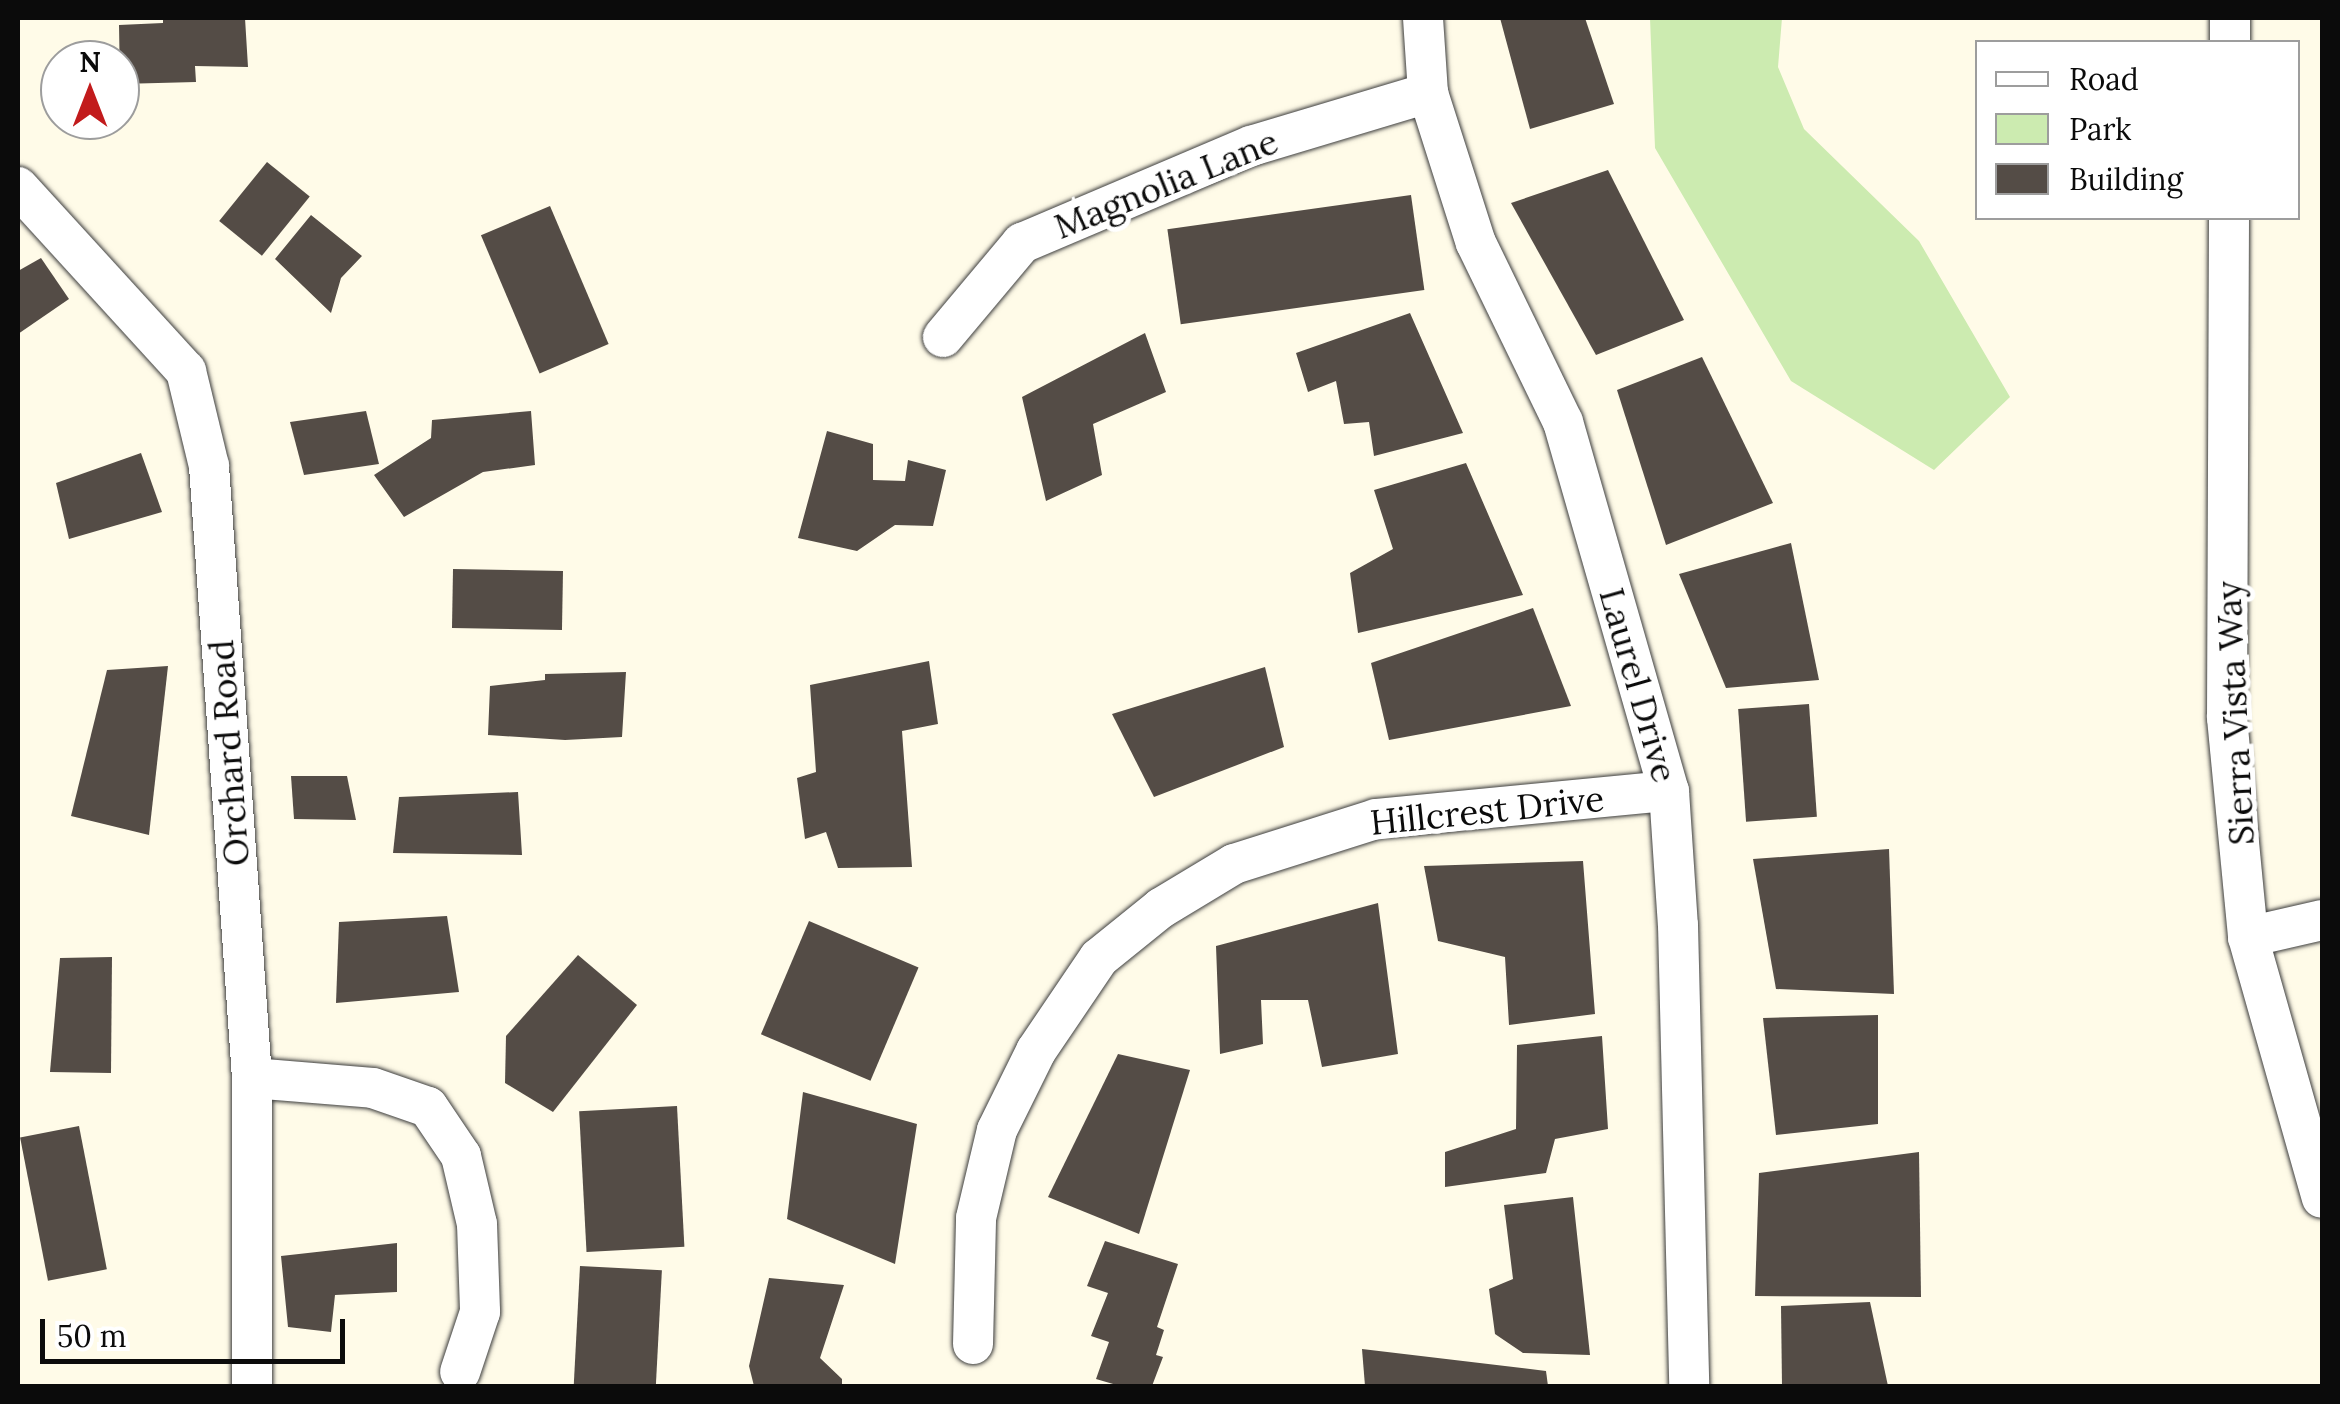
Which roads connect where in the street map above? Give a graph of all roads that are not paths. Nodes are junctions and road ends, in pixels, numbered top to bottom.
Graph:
1 (1423, 18) edge
2 (1428, 92) junction
3 (18, 187) edge
4 (2230, 220) edge
5 (943, 337) dead end
6 (1669, 791) junction
7 (2322, 920) edge
8 (2248, 937) junction
9 (252, 1078) junction
10 (2322, 1198) edge
11 (974, 1344) dead end
12 (460, 1372) dead end
13 (252, 1386) edge
14 (1689, 1386) edge

1 - 2 street, Laurel Drive
2 - 5 street, Magnolia Lane
2 - 6 street, Laurel Drive
3 - 9 street, Orchard Road
4 - 8 street, Sierra Vista Way
6 - 11 street, Hillcrest Drive
6 - 14 street, Laurel Drive
7 - 8 street
8 - 10 street, Sierra Vista Way
9 - 12 street
9 - 13 street, Orchard Road

